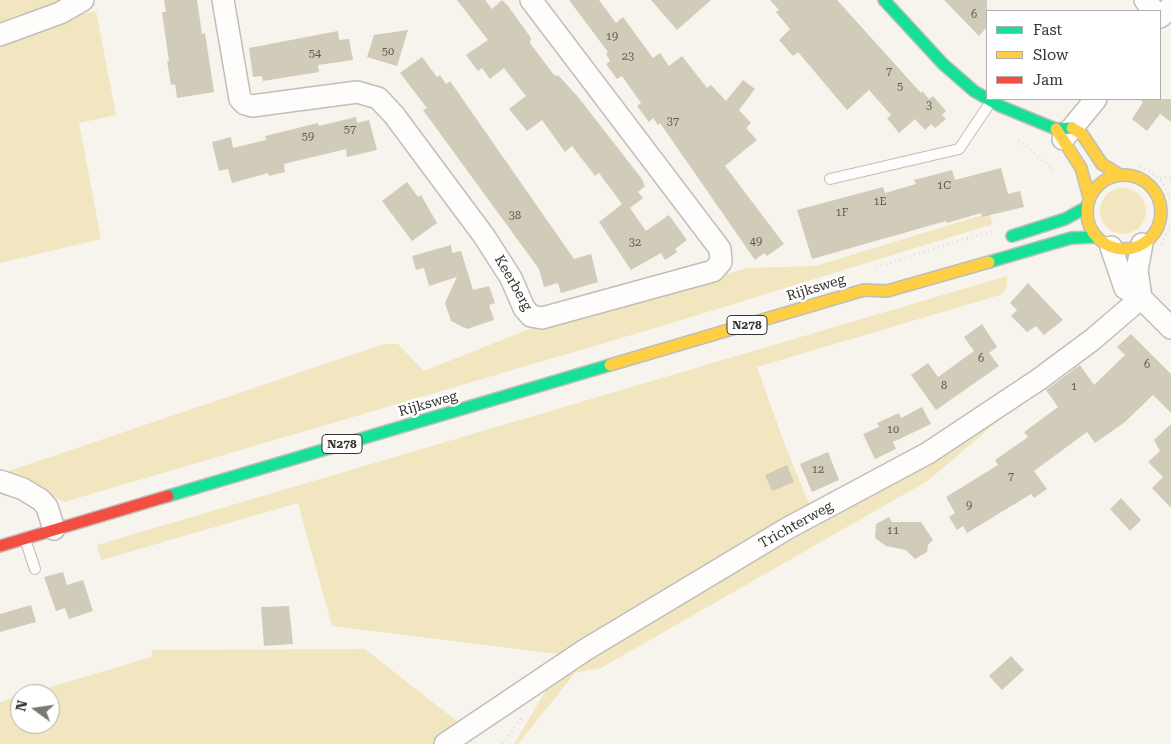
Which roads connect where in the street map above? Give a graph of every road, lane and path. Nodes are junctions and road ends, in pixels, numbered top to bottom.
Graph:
1 (83, 0) edge
2 (223, 0) edge
3 (531, 0) edge
4 (884, 0) edge
5 (1145, 0) edge
6 (1171, 7) edge
7 (1153, 10) edge
8 (1161, 16) edge
9 (0, 35) edge
10 (986, 98) edge
11 (988, 100) edge
12 (1095, 100) edge
13 (991, 102) junction
14 (1064, 132) junction
15 (1014, 136) dead end
16 (1058, 174) dead end
17 (1120, 175) junction
18 (830, 179) dead end
19 (1152, 187) junction
20 (1170, 188) edge
21 (1088, 202) junction
22 (1171, 213) edge
23 (1160, 218) junction
24 (1001, 234) joint
25 (1103, 242) junction
26 (1142, 244) junction
27 (873, 268) dead end
28 (876, 280) dead end
29 (864, 290) junction
30 (1141, 298) junction
31 (1171, 328) edge
32 (0, 481) edge
33 (54, 530) junction
34 (25, 538) junction
35 (0, 546) edge
36 (35, 569) dead end
37 (445, 744) edge

1 - 9 street
2 - 3 street, Keerberg
4 - 10 main road
5 - 7 street
6 - 8 street
11 - 13 main road
12 - 14 street
13 - 14 main road
13 - 18 lane
14 - 17 main road
14 - 21 main road
15 - 16 path
17 - 19 main road
17 - 21 main road
19 - 20 main road
19 - 23 main road
20 - 20 path
21 - 24 main road
21 - 25 main road
22 - 23 main road
23 - 26 main road
24 - 27 path
25 - 26 main road, N278
25 - 29 main road, Rijksweg / N278
25 - 30 street
26 - 30 street
28 - 29 main road, Rijksweg / N278
29 - 33 main road, Rijksweg / N278
30 - 31 street
30 - 37 street, Trichterweg
32 - 33 street
33 - 34 main road, Rijksweg / N278
34 - 35 main road, Rijksweg / N278
34 - 36 lane

